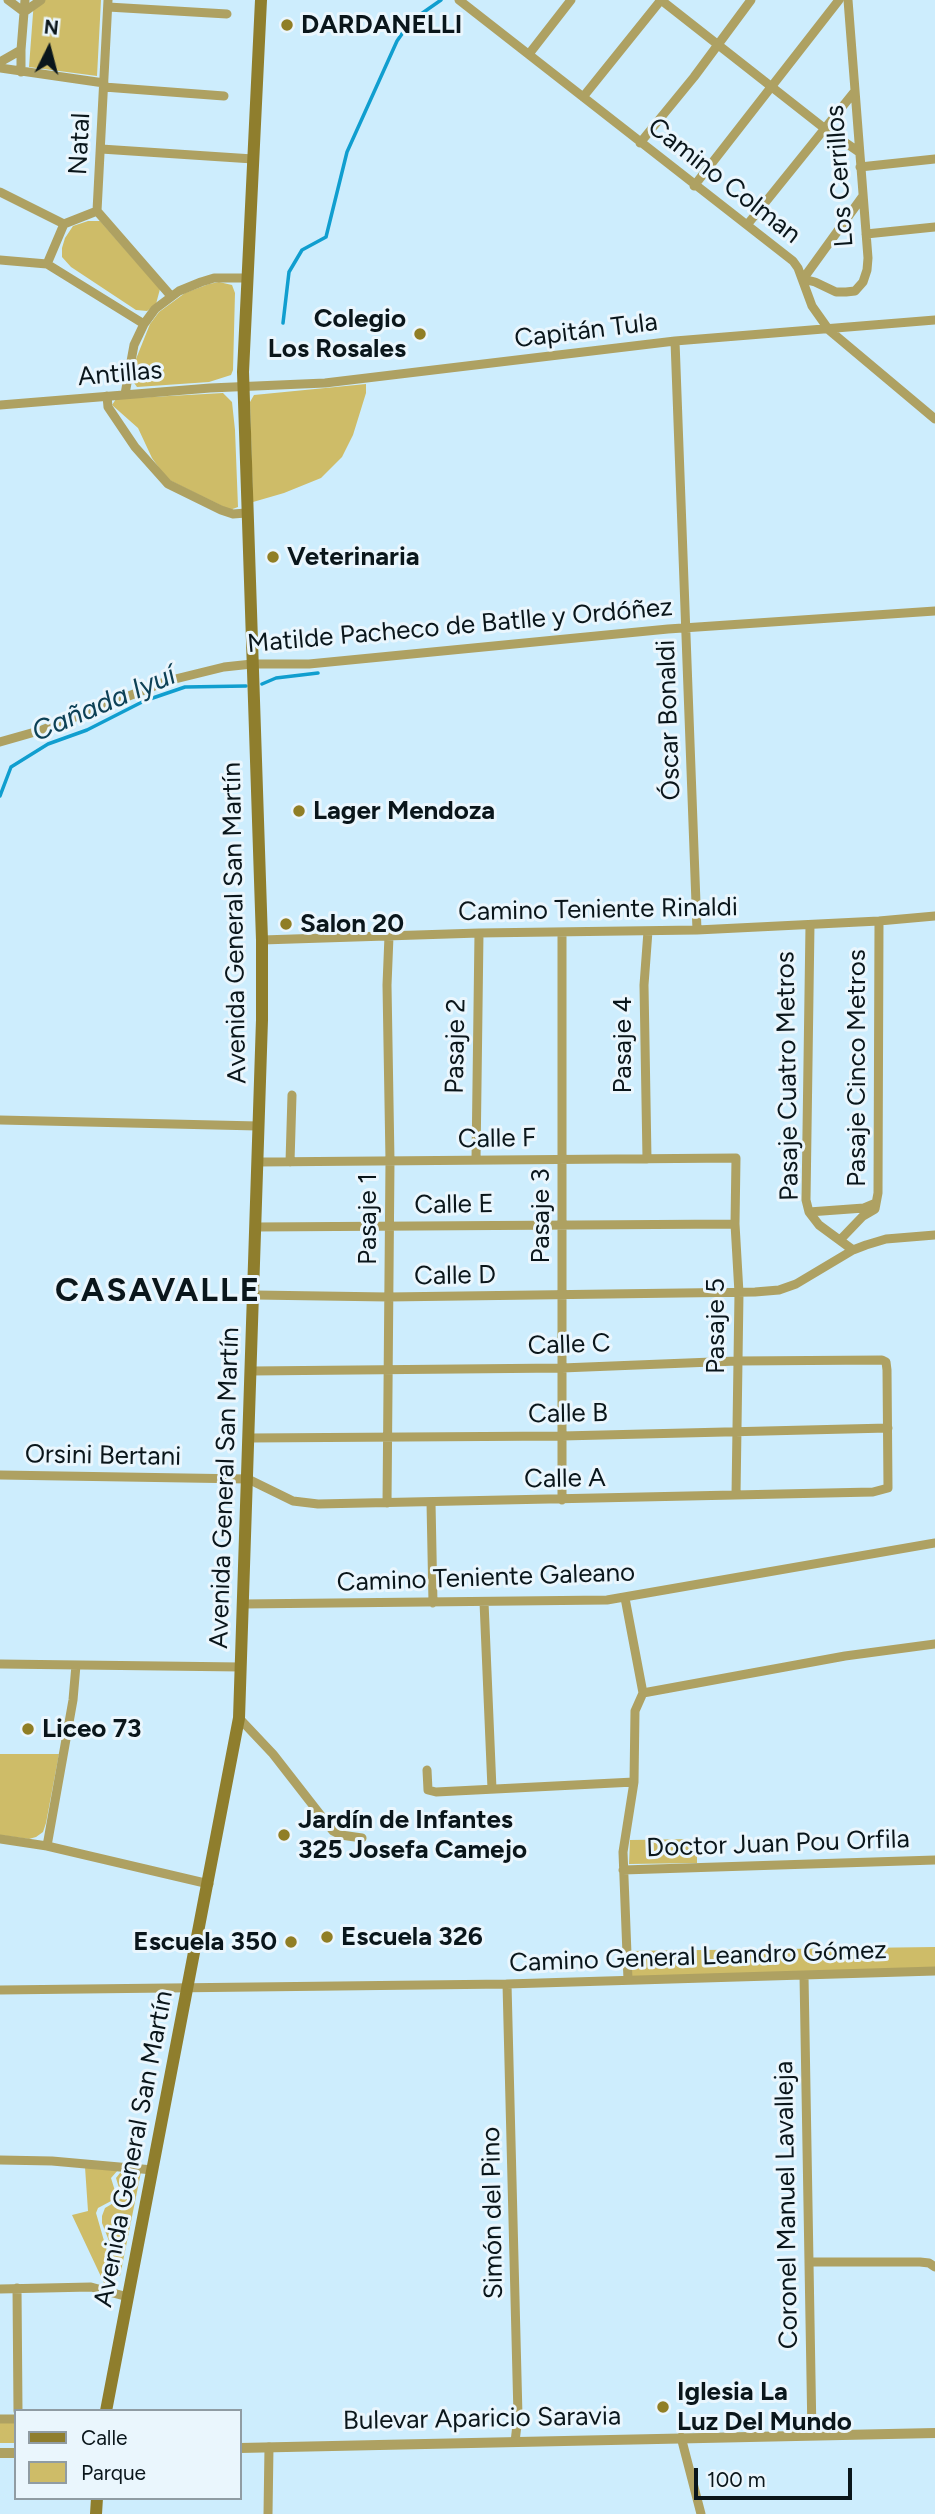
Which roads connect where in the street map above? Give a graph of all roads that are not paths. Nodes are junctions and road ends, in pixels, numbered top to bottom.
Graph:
1 (8, 0) edge
2 (25, 0) edge
3 (41, 0) edge
4 (261, 0) edge
5 (459, 0) edge
6 (571, 0) edge
7 (661, 0) edge
8 (751, 0) edge
9 (839, 0) edge
10 (848, 0) edge
11 (108, 4) edge
12 (24, 12) junction
13 (227, 14) dead end
14 (718, 45) junction
15 (21, 51) junction
16 (529, 54) junction
17 (0, 62) edge
18 (0, 68) edge
19 (21, 72) junction
20 (104, 85) junction
21 (772, 88) junction
22 (855, 91) junction
23 (224, 96) dead end
24 (583, 97) junction
25 (824, 128) junction
26 (640, 143) junction
27 (101, 149) junction
28 (859, 152) junction
29 (253, 159) junction
30 (935, 159) edge
31 (860, 167) junction
32 (694, 186) junction
33 (0, 192) edge
34 (863, 196) junction
35 (97, 211) junction
36 (64, 224) junction
37 (747, 225) junction
38 (935, 227) edge
39 (866, 234) junction
40 (0, 260) edge
41 (47, 264) junction
42 (246, 278) junction
43 (803, 279) junction
44 (171, 296) junction
45 (935, 320) edge
46 (145, 324) junction
47 (829, 330) junction
48 (676, 341) junction
49 (243, 387) junction
50 (125, 394) junction
51 (107, 396) junction
52 (0, 405) edge
53 (935, 419) edge
54 (246, 513) junction
55 (935, 611) edge
56 (687, 628) junction
57 (252, 664) junction
58 (0, 742) edge
59 (935, 916) edge
60 (878, 921) junction
61 (810, 925) junction
62 (697, 930) junction
63 (648, 931) junction
64 (562, 932) junction
65 (479, 933) junction
66 (389, 936) junction
67 (262, 940) junction
68 (292, 1095) dead end
69 (0, 1120) edge
70 (258, 1126) junction
71 (736, 1158) joint
72 (562, 1159) junction
73 (647, 1159) junction
74 (476, 1160) junction
75 (390, 1161) junction
76 (258, 1162) junction
77 (290, 1162) junction
78 (877, 1203) junction
79 (809, 1212) junction
80 (562, 1224) junction
81 (736, 1224) junction
82 (257, 1227) junction
83 (390, 1227) junction
84 (935, 1235) edge
85 (840, 1240) junction
86 (853, 1250) junction
87 (739, 1293) junction
88 (255, 1295) junction
89 (562, 1296) junction
90 (388, 1297) junction
91 (737, 1361) junction
92 (562, 1368) junction
93 (387, 1370) junction
94 (252, 1371) junction
95 (888, 1428) junction
96 (737, 1431) junction
97 (562, 1436) junction
98 (387, 1437) junction
99 (249, 1438) junction
100 (0, 1475) edge
101 (247, 1479) junction
102 (736, 1495) junction
103 (562, 1500) junction
104 (431, 1502) junction
105 (387, 1503) junction
106 (935, 1543) edge
107 (625, 1598) junction
108 (484, 1602) junction
109 (433, 1603) junction
110 (243, 1604) junction
111 (935, 1644) edge
112 (0, 1664) edge
113 (76, 1665) junction
114 (241, 1667) junction
115 (643, 1693) junction
116 (239, 1718) junction
117 (427, 1770) dead end
118 (634, 1782) junction
119 (492, 1789) junction
120 (362, 1838) dead end
121 (0, 1839) edge
122 (47, 1846) junction
123 (935, 1860) edge
124 (623, 1870) junction
125 (209, 1884) junction
126 (935, 1971) edge
127 (804, 1975) junction
128 (628, 1980) junction
129 (507, 1984) junction
130 (188, 1987) junction
131 (0, 1990) edge
132 (0, 2160) edge
133 (153, 2170) junction
134 (809, 2262) junction
135 (935, 2267) edge
136 (17, 2288) junction
137 (0, 2289) edge
138 (128, 2297) junction
139 (18, 2409) edge
140 (106, 2409) edge
141 (935, 2434) edge
142 (812, 2435) junction
143 (681, 2437) junction
144 (515, 2442) junction
145 (269, 2447) junction
146 (242, 2448) edge
147 (268, 2514) edge
148 (701, 2514) edge

1 - 12 street
2 - 12 street
3 - 12 street
4 - 29 main road, Avenida General San Martín
5 - 16 street, Camino Colman
6 - 16 street
7 - 14 street
7 - 24 street
8 - 14 street
9 - 21 street
10 - 22 street, Los Cerrillos
11 - 13 street
11 - 20 street, Natal
12 - 15 street
14 - 21 street
14 - 26 street
15 - 17 street
15 - 19 street
16 - 24 street, Camino Colman
18 - 19 street
19 - 20 street
20 - 23 street
20 - 27 street, Natal
21 - 25 street
21 - 32 street
22 - 25 street
22 - 28 street, Los Cerrillos
24 - 26 street, Camino Colman
25 - 28 street
25 - 37 street
26 - 32 street, Camino Colman
27 - 29 street
27 - 35 street, Natal
28 - 31 street, Los Cerrillos
29 - 42 main road, Avenida General San Martín
30 - 31 street
31 - 34 street, Los Cerrillos
32 - 37 street, Camino Colman
33 - 36 street
34 - 39 street, Los Cerrillos
34 - 43 street
35 - 36 street, Natal
35 - 44 street
36 - 41 street
37 - 43 street, Camino Colman
38 - 39 street
39 - 43 street, Los Cerrillos
40 - 41 street
41 - 46 street
42 - 44 street
42 - 49 main road, Avenida General San Martín
43 - 47 street, Camino Colman
44 - 46 street
45 - 47 street, Capitán Tula
46 - 50 street
47 - 48 street, Capitán Tula
47 - 53 street, Camino Colman
48 - 49 street, Capitán Tula
48 - 56 street, Óscar Bonaldi
49 - 50 street, Antillas
49 - 54 main road, Avenida General San Martín
50 - 51 street, Antillas
51 - 52 street, Antillas
51 - 54 street
54 - 57 main road, Avenida General San Martín
55 - 56 street, Matilde Pacheco de Batlle y Ordóñez
56 - 57 street, Matilde Pacheco de Batlle y Ordóñez
56 - 62 street, Óscar Bonaldi
57 - 58 street, Matilde Pacheco de Batlle y Ordóñez
57 - 67 main road, Avenida General San Martín
59 - 60 street, Camino Teniente Rinaldi
60 - 61 street, Camino Teniente Rinaldi
60 - 78 street, Pasaje Cinco Metros
61 - 62 street, Camino Teniente Rinaldi
61 - 79 street, Pasaje Cuatro Metros
62 - 63 street, Camino Teniente Rinaldi
63 - 64 street, Camino Teniente Rinaldi
63 - 73 street, Pasaje 4
64 - 65 street, Camino Teniente Rinaldi
64 - 72 street, Pasaje 3
65 - 66 street, Camino Teniente Rinaldi
65 - 74 street, Pasaje 2
66 - 67 street, Camino Teniente Rinaldi
66 - 75 street, Pasaje 1
67 - 70 main road, Avenida General San Martín
68 - 77 street
69 - 70 street
70 - 76 main road, Avenida General San Martín
71 - 73 street, Calle F
71 - 81 street, Pasaje 5
72 - 73 street, Calle F
72 - 74 street, Calle F
72 - 80 street, Pasaje 3
74 - 75 street, Calle F
75 - 77 street, Calle F
75 - 83 street, Pasaje 1
76 - 77 street, Calle F
76 - 82 main road, Avenida General San Martín
78 - 79 street
78 - 85 street, Pasaje Cinco Metros
79 - 85 street, Pasaje Cuatro Metros
80 - 81 street, Calle E
80 - 83 street, Calle E
80 - 89 street, Pasaje 3
81 - 87 street, Pasaje 5
82 - 83 street, Calle E
82 - 88 main road, Avenida General San Martín
83 - 90 street, Pasaje 1
84 - 86 street, Calle D
85 - 86 street, Pasaje Cuatro Metros
86 - 87 street, Calle D
87 - 89 street, Calle D
87 - 91 street, Pasaje 5
88 - 90 street, Calle D
88 - 94 main road, Avenida General San Martín
89 - 90 street, Calle D
89 - 92 street, Pasaje 3
90 - 93 street, Pasaje 1
91 - 92 street, Calle C
91 - 95 street, Calle C
91 - 96 street, Pasaje 5
92 - 93 street, Calle C
92 - 97 street, Pasaje 3
93 - 94 street, Calle C
93 - 98 street, Pasaje 1
94 - 99 main road, Avenida General San Martín
95 - 96 street, Calle B
95 - 102 street, Calle A
96 - 97 street, Calle B
96 - 102 street, Pasaje 5
97 - 98 street, Calle B
97 - 103 street, Pasaje 3
98 - 99 street, Calle B
98 - 105 street, Pasaje 1
99 - 101 main road, Avenida General San Martín
100 - 101 street, Orsini Bertani
101 - 105 street, Calle A
101 - 110 main road, Avenida General San Martín
102 - 103 street, Calle A
103 - 104 street, Calle A
104 - 105 street, Calle A
104 - 109 street
106 - 107 street, Camino Teniente Galeano
107 - 108 street, Camino Teniente Galeano
107 - 115 street
108 - 109 street, Camino Teniente Galeano
108 - 119 street
109 - 110 street, Camino Teniente Galeano
110 - 114 main road, Avenida General San Martín
111 - 115 street
112 - 113 street
113 - 114 street
113 - 122 street
114 - 116 main road, Avenida General San Martín
115 - 118 street
116 - 120 street
116 - 125 main road, Avenida General San Martín
117 - 119 street
118 - 119 street
118 - 124 street
121 - 122 street
122 - 125 street
123 - 124 street, Doctor Juan Pou Orfila
124 - 128 street
125 - 130 main road, Avenida General San Martín
126 - 127 street, Camino General Leandro Gómez
127 - 128 street, Camino General Leandro Gómez
127 - 134 street, Coronel Manuel Lavalleja
128 - 129 street, Camino General Leandro Gómez
129 - 130 street, Camino General Leandro Gómez
129 - 144 street, Simón del Pino
130 - 131 street, Camino General Leandro Gómez
130 - 133 main road, Avenida General San Martín
132 - 133 street
133 - 138 main road, Avenida General San Martín
134 - 135 street
134 - 142 street, Coronel Manuel Lavalleja
136 - 137 street
136 - 138 street
136 - 139 street
138 - 140 main road, Avenida General San Martín
141 - 142 street, Bulevar Aparicio Saravia
142 - 143 street, Bulevar Aparicio Saravia
143 - 144 street, Bulevar Aparicio Saravia
143 - 148 street
144 - 145 street, Bulevar Aparicio Saravia
145 - 146 street, Bulevar Aparicio Saravia
145 - 147 street

